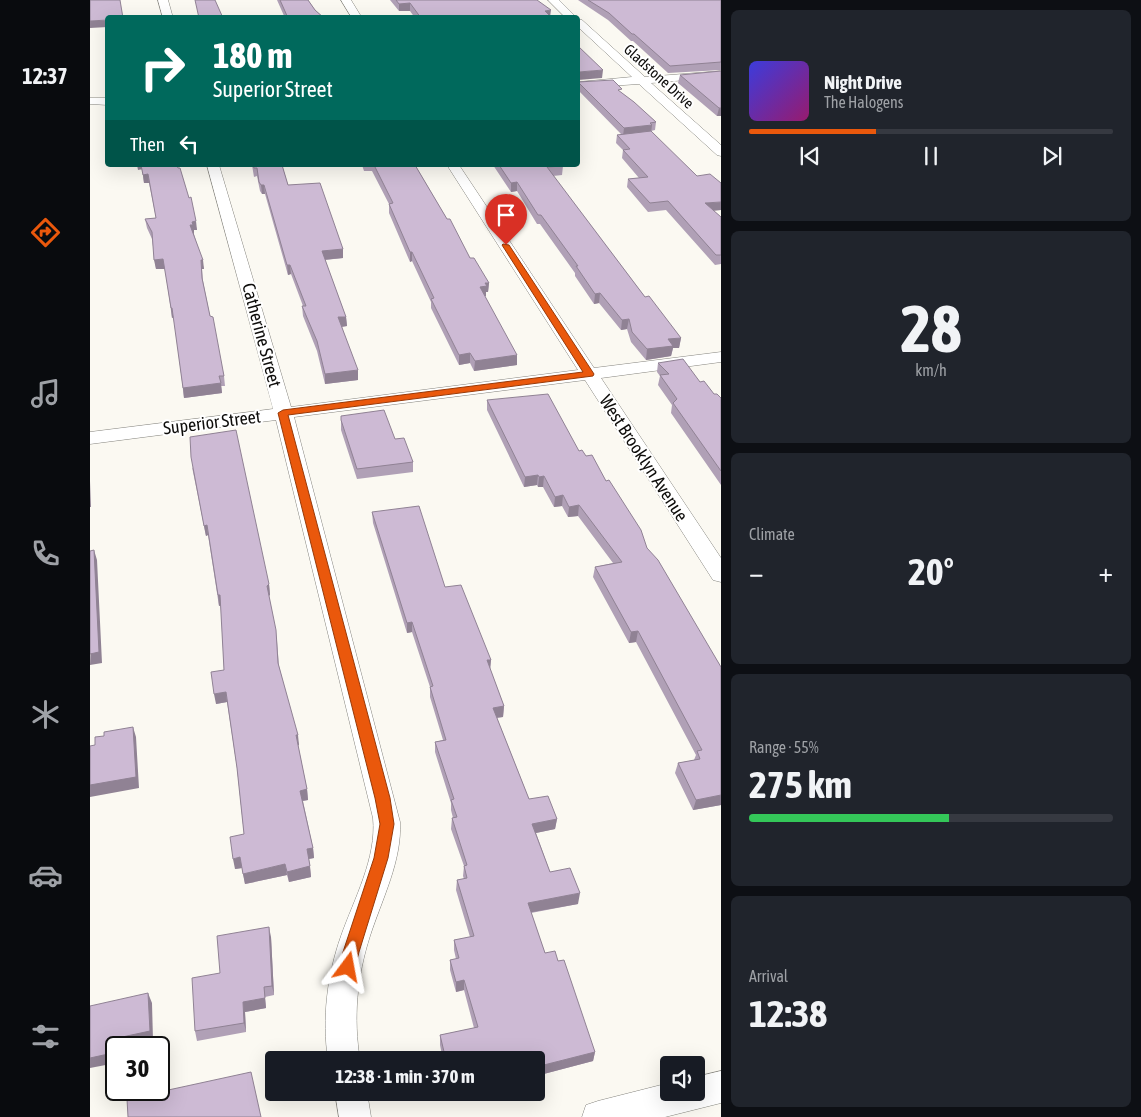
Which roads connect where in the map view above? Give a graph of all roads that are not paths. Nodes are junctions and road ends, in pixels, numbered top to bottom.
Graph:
1 (162, 0) edge
2 (346, 0) edge
3 (553, 0) edge
4 (167, 15) edge
5 (355, 15) edge
6 (569, 15) edge
7 (580, 24) edge
8 (721, 74) edge
9 (641, 80) junction
10 (580, 85) edge
11 (90, 101) edge
12 (105, 102) edge
13 (721, 152) edge
14 (214, 167) edge
15 (454, 167) edge
16 (721, 357) edge
17 (589, 374) junction
18 (283, 413) junction
19 (90, 438) edge
20 (721, 575) edge
21 (342, 1051) edge
22 (721, 1087) edge
23 (352, 1101) edge
24 (355, 1117) edge
25 (598, 1117) edge

1 - 4 street
2 - 5 street
3 - 6 street
7 - 9 street, Gladstone Drive
8 - 9 street
9 - 10 street
9 - 13 street, Gladstone Drive
11 - 12 street
14 - 18 street, Catherine Street
15 - 17 street, West Brooklyn Avenue
16 - 17 street, Superior Street
17 - 18 street, Superior Street
17 - 20 street, West Brooklyn Avenue
18 - 19 street, Superior Street
18 - 21 street, Catherine Street
22 - 25 street
23 - 24 street

